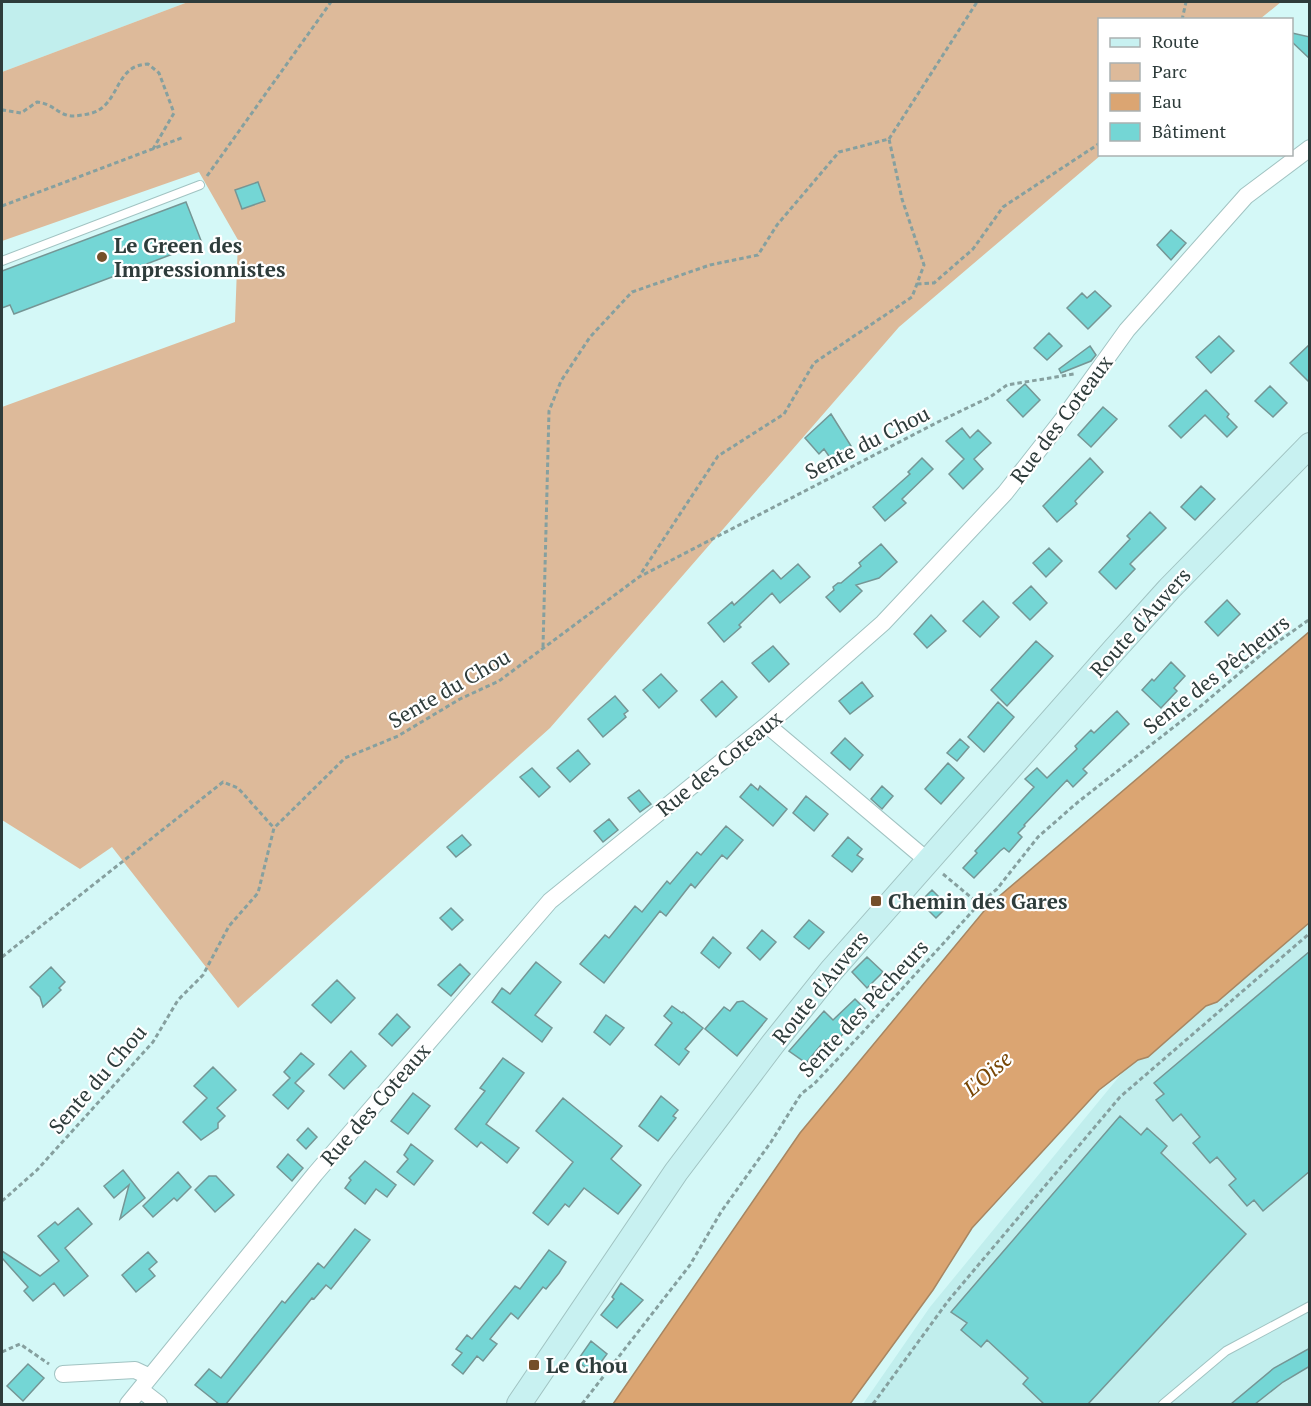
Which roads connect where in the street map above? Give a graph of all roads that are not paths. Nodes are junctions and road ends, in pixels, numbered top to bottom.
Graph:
1 (1310, 148) edge
2 (200, 185) road end
3 (2, 261) edge
4 (1310, 445) edge
5 (767, 724) junction
6 (928, 861) junction
7 (1310, 1306) edge
8 (63, 1374) road end
9 (145, 1384) junction
10 (129, 1404) edge
11 (159, 1404) edge
12 (519, 1404) edge
13 (1163, 1404) edge

1 - 5 street, Rue des Coteaux
2 - 3 lane
4 - 6 main road, Route d'Auvers
5 - 6 street
5 - 9 street, Rue des Coteaux
6 - 12 main road, Route d'Auvers
7 - 13 lane
8 - 9 street
9 - 10 street, Rue des Coteaux
9 - 11 street

